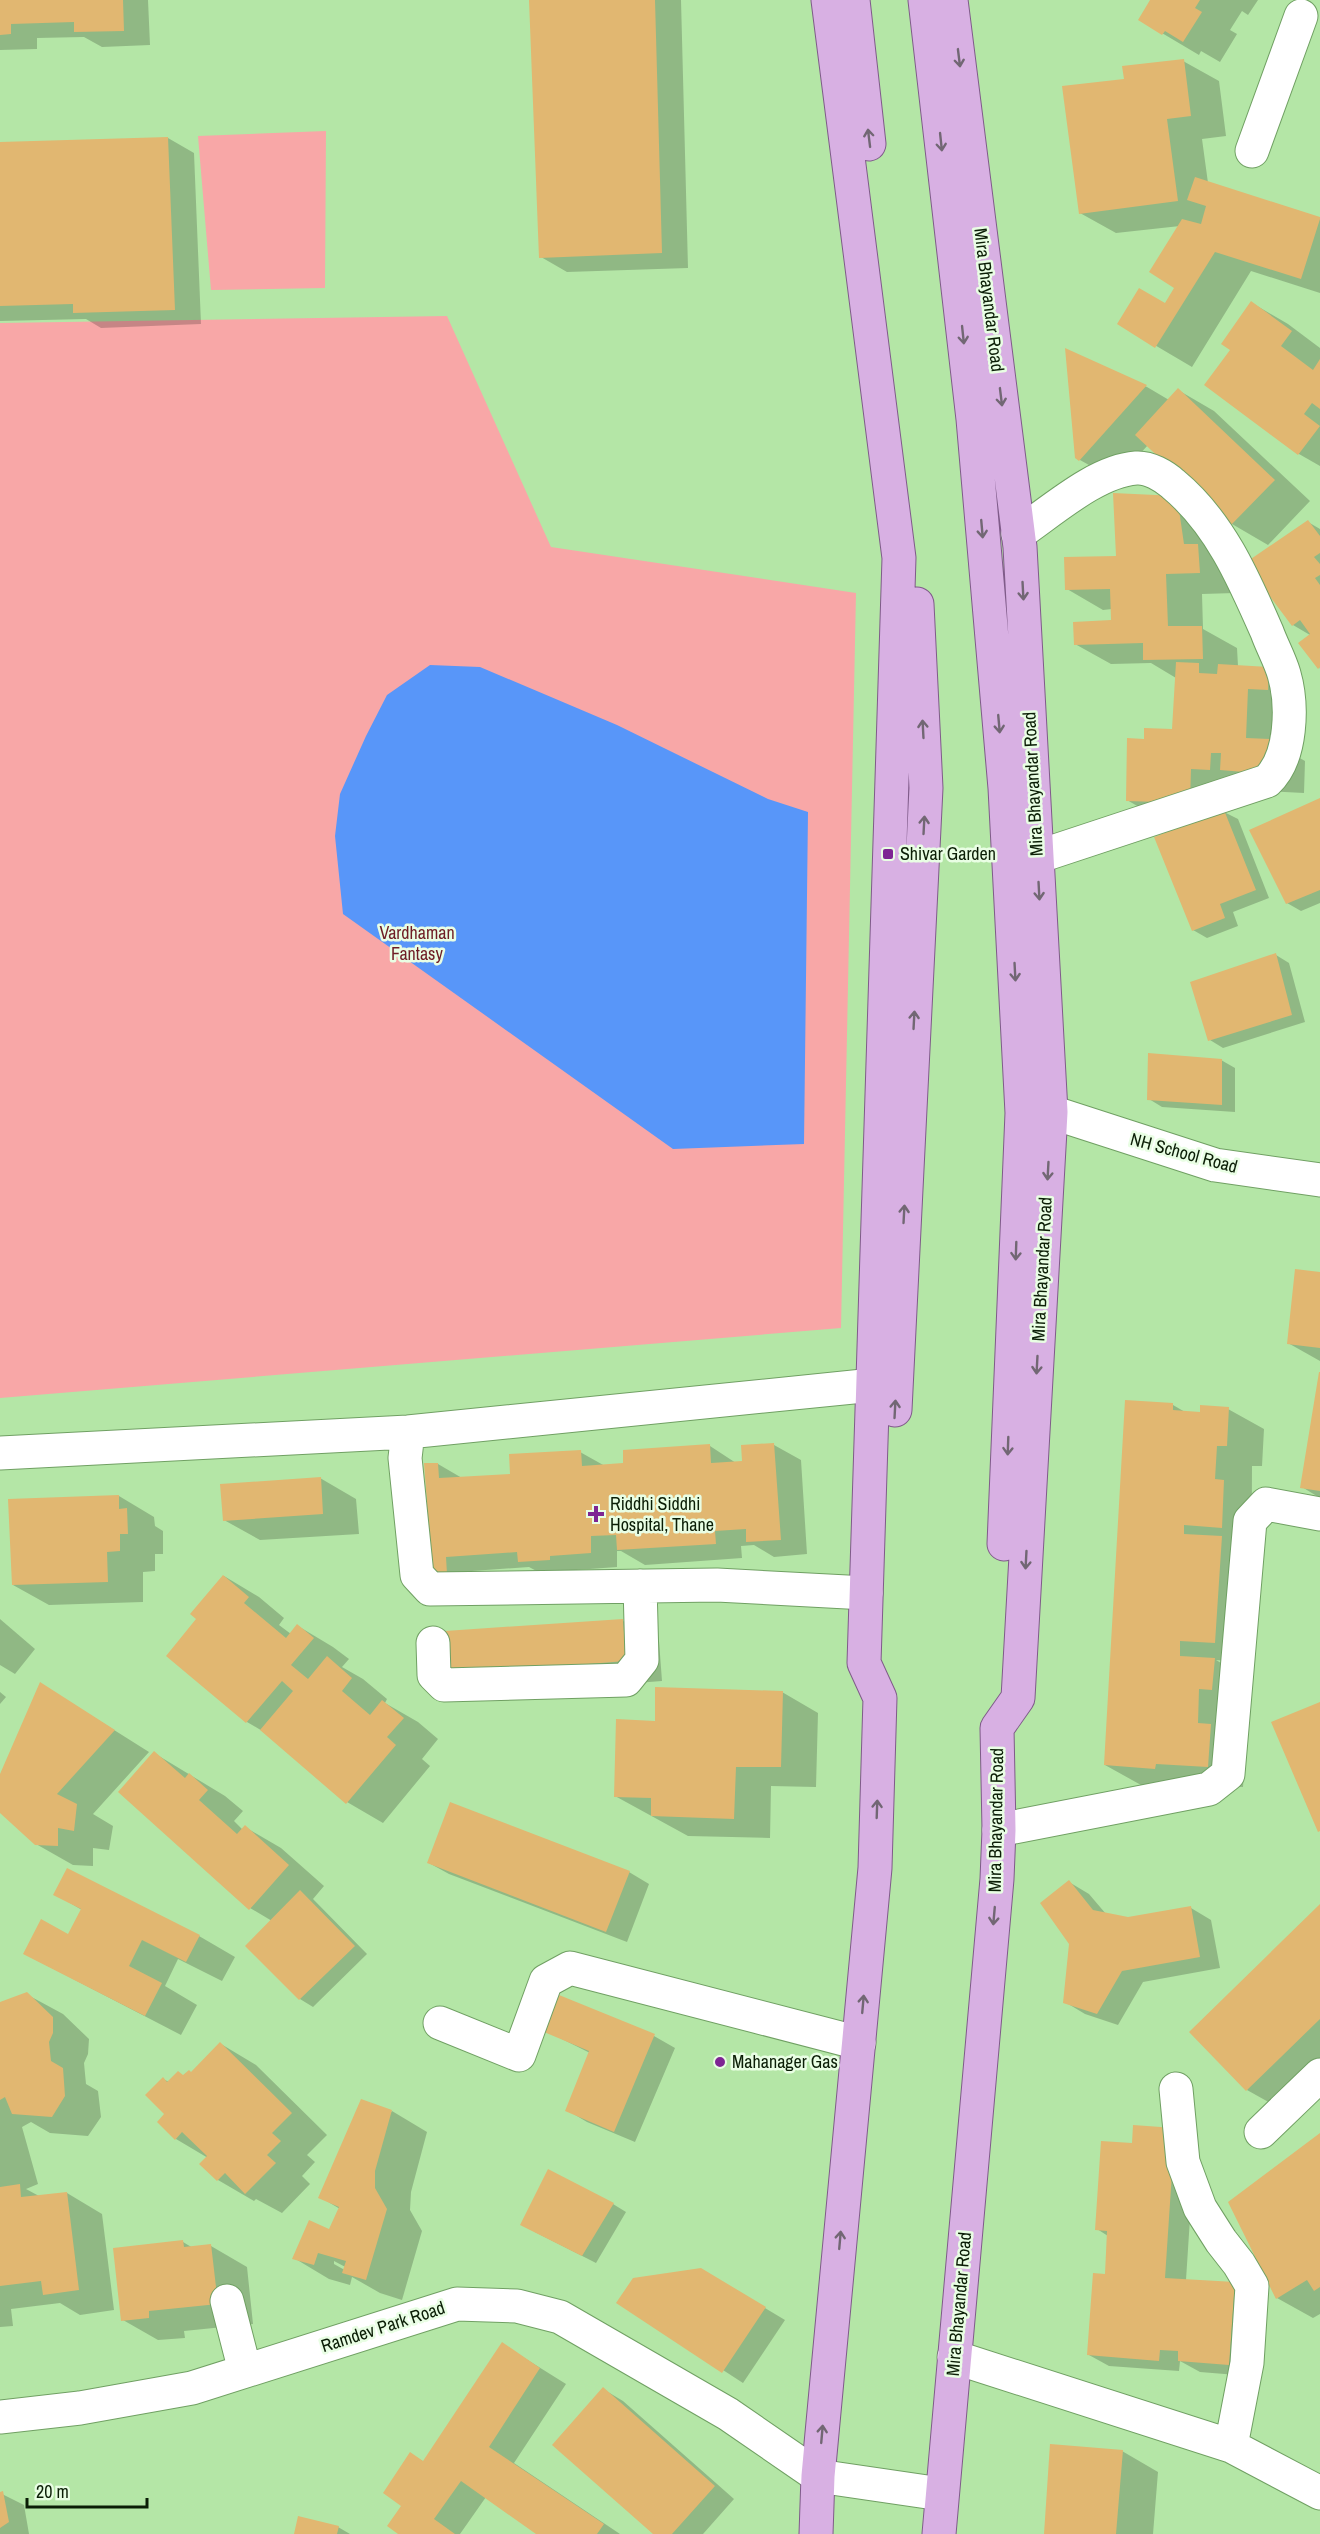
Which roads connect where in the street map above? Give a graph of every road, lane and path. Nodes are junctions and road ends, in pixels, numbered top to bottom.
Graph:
1 (828, 0) edge
2 (853, 0) edge
3 (925, 0) edge
4 (951, 0) edge
5 (1307, 15) edge
6 (1252, 151) dead end
7 (1018, 534) junction
8 (1037, 857) junction
9 (1051, 1112) junction
10 (1320, 1180) edge
11 (873, 1385) junction
12 (408, 1432) junction
13 (0, 1453) edge
14 (1320, 1514) edge
15 (640, 1586) junction
16 (866, 1593) junction
17 (433, 1643) dead end
18 (880, 1698) junction
19 (996, 1728) junction
20 (999, 1830) junction
21 (440, 2024) dead end
22 (859, 2043) junction
23 (1320, 2075) edge
24 (1176, 2089) dead end
25 (1261, 2132) dead end
26 (227, 2301) dead end
27 (954, 2357) junction
28 (245, 2372) junction
29 (0, 2417) edge
30 (1231, 2446) junction
31 (818, 2476) junction
32 (1320, 2493) edge
33 (941, 2494) junction
34 (816, 2534) edge
35 (939, 2534) edge

1 - 11 main road
18 -> 2 main road
3 -> 19 main road
4 -> 7 main road, Mira Bhayandar Road
5 - 6 street
7 -> 8 main road, Mira Bhayandar Road
7 - 8 street
8 -> 9 main road, Mira Bhayandar Road
9 - 10 street, NH School Road
9 -> 19 main road, Mira Bhayandar Road
11 - 12 street
11 - 16 main road
12 - 13 street
12 - 15 street
14 - 20 street
15 - 16 street
15 - 17 street
16 - 18 main road
22 -> 18 main road
19 - 20 main road, Mira Bhayandar Road
20 -> 27 main road, Mira Bhayandar Road
21 - 22 street
31 -> 22 main road
23 - 25 street
24 - 30 street
26 - 28 street
27 - 30 street
27 - 33 main road, Mira Bhayandar Road
28 - 29 street, Ramdev Park Road
28 - 31 street, Ramdev Park Road
30 - 32 street
31 - 33 street, Ramdev Park Road
31 - 34 main road
33 - 35 main road, Mira Bhayandar Road

